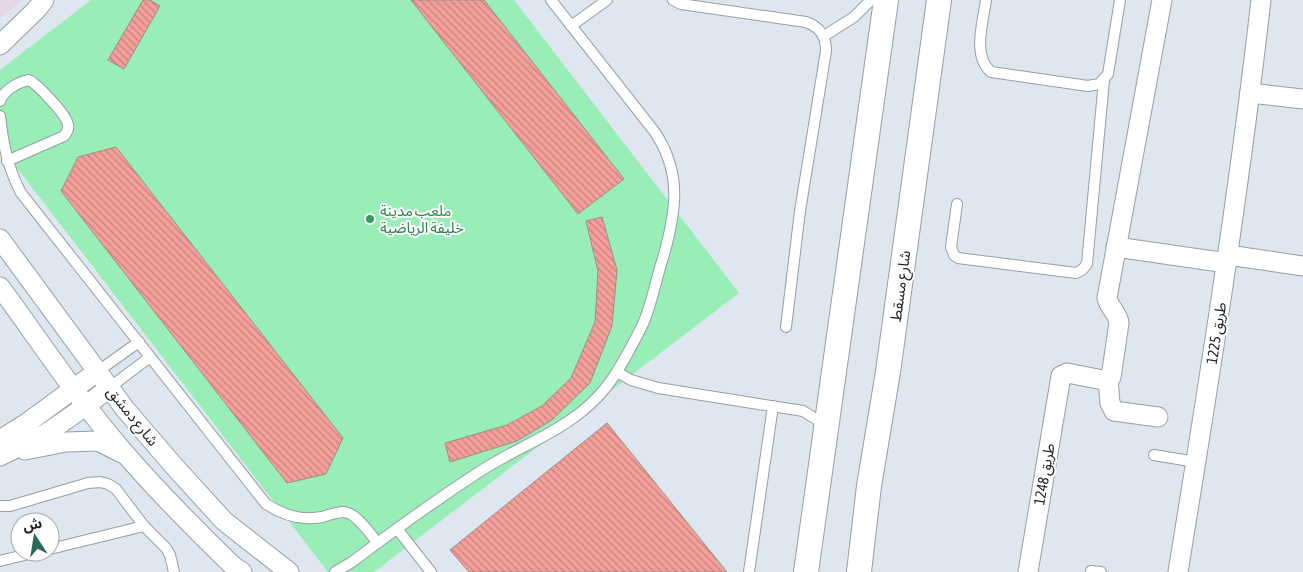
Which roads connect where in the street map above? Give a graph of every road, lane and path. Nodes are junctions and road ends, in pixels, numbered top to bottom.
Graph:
1 (43, 0) edge
2 (551, 0) edge
3 (607, 0) edge
4 (673, 0) edge
5 (871, 0) edge
6 (886, 0) edge
7 (939, 0) edge
8 (986, 0) edge
9 (1120, 0) edge
10 (1162, 0) edge
11 (1261, 0) edge
12 (571, 26) junction
13 (0, 28) edge
14 (824, 36) junction
15 (0, 45) edge
16 (1104, 80) junction
17 (1250, 93) junction
18 (1303, 99) edge
19 (0, 101) edge
20 (0, 116) edge
21 (7, 161) junction
22 (957, 204) dead end
23 (0, 239) edge
24 (1116, 247) junction
25 (1227, 259) junction
26 (1303, 266) edge
27 (3, 295) edge
28 (786, 327) dead end
29 (139, 342) junction
30 (150, 357) junction
31 (98, 371) junction
32 (617, 372) junction
33 (1108, 379) junction
34 (75, 388) junction
35 (110, 388) junction
36 (87, 405) junction
37 (773, 406) junction
38 (1158, 417) dead end
39 (826, 431) junction
40 (1, 450) edge
41 (1154, 455) dead end
42 (127, 456) junction
43 (1196, 462) junction
44 (0, 506) edge
45 (144, 526) junction
46 (398, 530) junction
47 (378, 543) junction
48 (60, 547) edge
49 (352, 567) edge
50 (174, 572) edge
51 (236, 572) edge
52 (289, 572) edge
53 (335, 572) edge
54 (431, 572) edge
55 (749, 572) edge
56 (806, 572) edge
57 (859, 572) edge
58 (1028, 572) edge
59 (1178, 572) edge

1 - 13 street
1 - 15 street
2 - 12 lane
3 - 12 lane
4 - 14 lane
5 - 14 lane
6 - 39 street
7 - 57 street, شارع مسقط
8 - 16 lane
9 - 16 lane
10 - 24 street
11 - 17 street, طريق 1225
12 - 32 lane
14 - 28 lane
16 - 22 lane
17 - 18 street
17 - 25 street, طريق 1225
19 - 21 lane
20 - 21 lane
21 - 29 lane
23 - 31 street, شارع دمشق
24 - 25 street
24 - 33 street
25 - 26 street
25 - 43 street, طريق 1225
27 - 34 street, شارع دمشق
29 - 30 lane
29 - 31 lane
30 - 35 lane
30 - 47 lane
31 - 34 street
31 - 35 street, شارع دمشق
32 - 37 lane
32 - 46 lane
33 - 38 street
33 - 58 street, طريق 1248
34 - 36 street, شارع دمشق
34 - 40 street
35 - 36 street
35 - 52 street, شارع دمشق
36 - 40 street
36 - 42 street, شارع دمشق
37 - 39 lane
37 - 55 lane
39 - 56 street
40 - 42 street
41 - 43 lane
42 - 51 street, شارع دمشق
43 - 59 street, طريق 1225
44 - 45 lane
45 - 48 lane
45 - 50 lane
46 - 47 lane
46 - 54 lane
47 - 49 lane
49 - 53 lane

